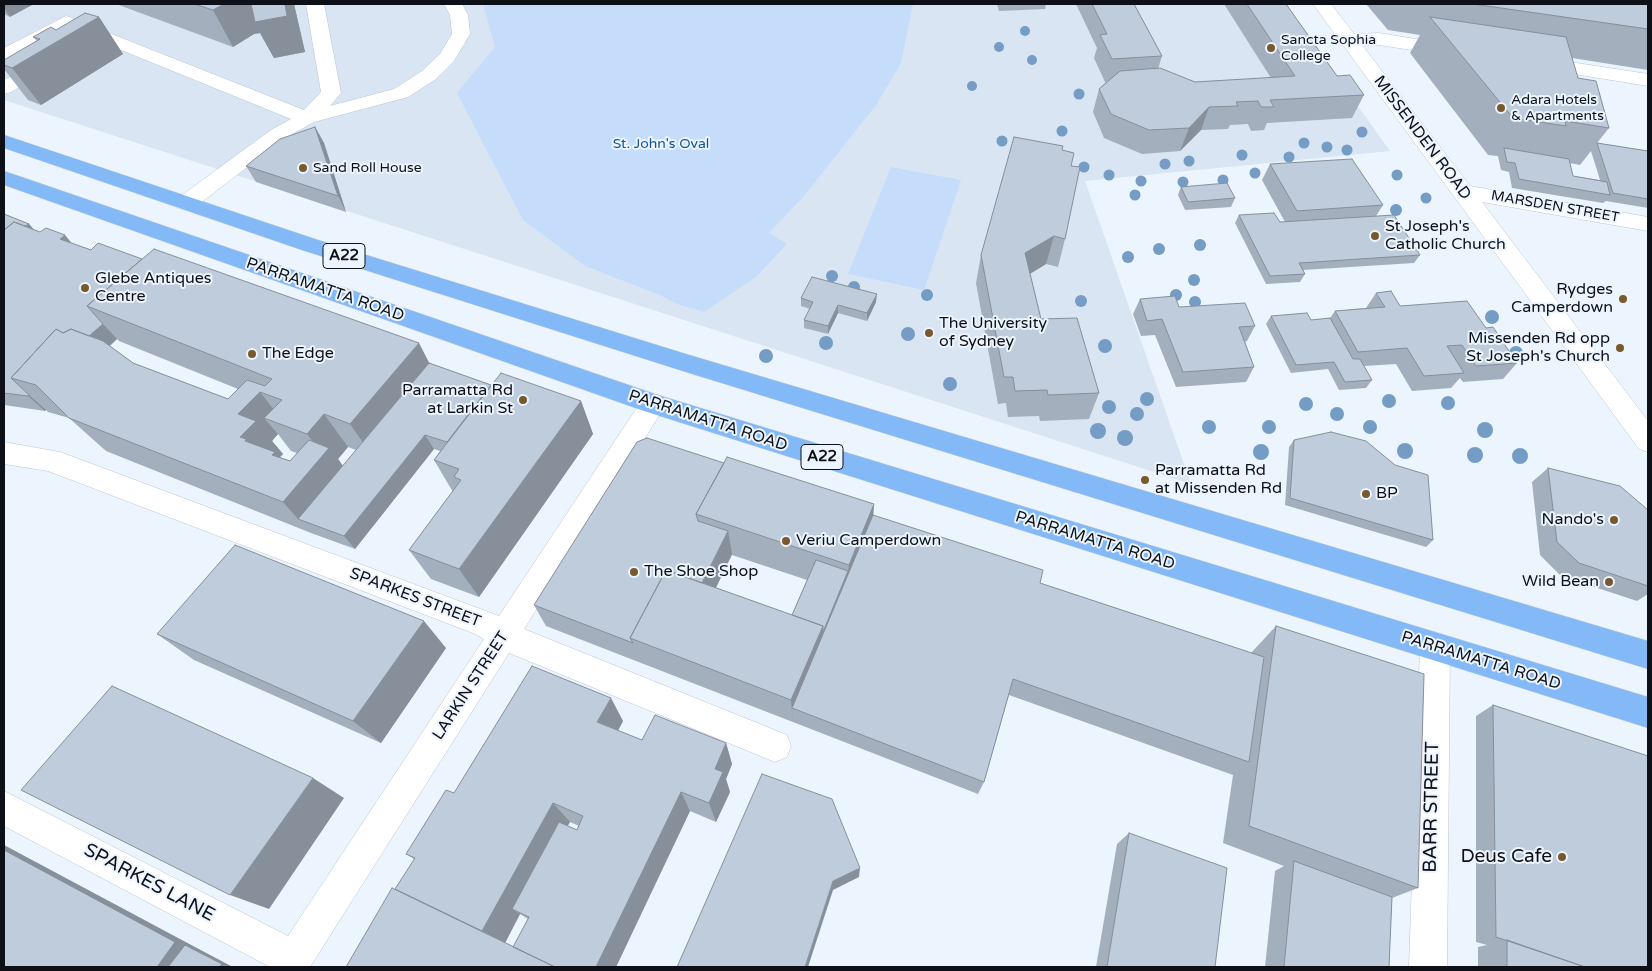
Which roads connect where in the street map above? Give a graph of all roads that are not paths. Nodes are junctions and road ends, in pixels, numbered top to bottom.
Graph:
1 (315, 4) edge
2 (453, 4) edge
3 (1322, 4) edge
4 (98, 34) junction
5 (1349, 40) junction
6 (81, 44) edge
7 (1466, 52) edge
8 (64, 53) edge
9 (4, 55) edge
10 (1523, 61) edge
11 (1648, 80) edge
12 (4, 88) edge
13 (307, 118) junction
14 (4, 141) edge
15 (4, 178) edge
16 (1462, 192) junction
17 (186, 203) junction
18 (1648, 224) edge
19 (652, 404) junction
20 (1646, 436) edge
21 (4, 453) edge
22 (504, 635) junction
23 (1435, 646) junction
24 (1648, 655) edge
25 (1648, 713) edge
26 (776, 746) dead end
27 (4, 808) edge
28 (292, 963) edge
29 (1428, 967) edge

1 - 13 street
2 - 13 street
3 - 5 street, MISSENDEN ROAD
4 - 6 street
4 - 9 street
4 - 13 street
5 - 7 street
5 - 16 street, MISSENDEN ROAD
8 - 12 street
10 - 11 street
13 - 17 street
14 - 17 highway, A22
15 - 19 highway, PARRAMATTA ROAD / A22
16 - 18 street, MARSDEN STREET
16 - 20 street, MISSENDEN ROAD
17 - 24 highway, A22
19 - 22 street, LARKIN STREET
19 - 23 highway, PARRAMATTA ROAD / A22
21 - 22 street, SPARKES STREET
22 - 26 street, SPARKES STREET
22 - 28 street, LARKIN STREET
23 - 25 highway, PARRAMATTA ROAD / A22
23 - 29 street, BARR STREET
27 - 28 street, SPARKES LANE

